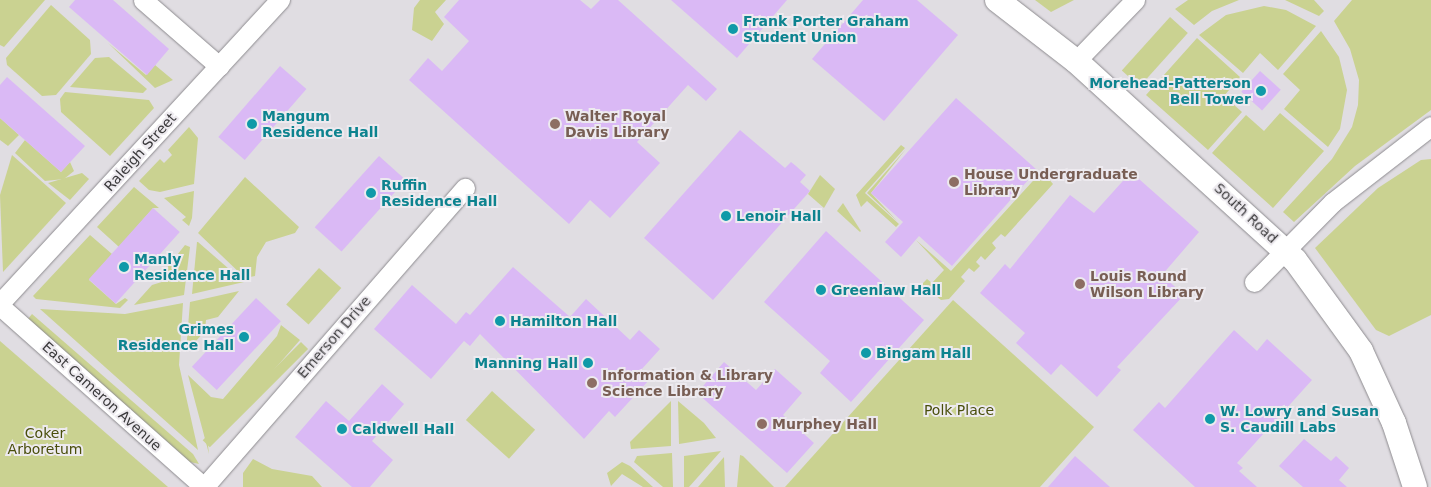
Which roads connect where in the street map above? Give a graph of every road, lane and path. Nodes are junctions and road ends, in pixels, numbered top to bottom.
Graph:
1 (144, 0) edge
2 (280, 0) edge
3 (997, 0) edge
4 (1135, 0) edge
5 (1076, 61) junction
6 (219, 66) junction
7 (1431, 126) edge
8 (465, 188) dead end
9 (1285, 249) junction
10 (1254, 282) dead end
11 (0, 304) edge
12 (204, 487) edge
13 (1415, 487) edge

1 - 6 street
2 - 6 street, Raleigh Street
3 - 5 main road, South Road
4 - 5 street
5 - 9 main road, South Road
6 - 11 street, Raleigh Street
7 - 9 street
8 - 12 street, Emerson Drive
9 - 10 street
9 - 13 main road, South Road
11 - 12 street, East Cameron Avenue

